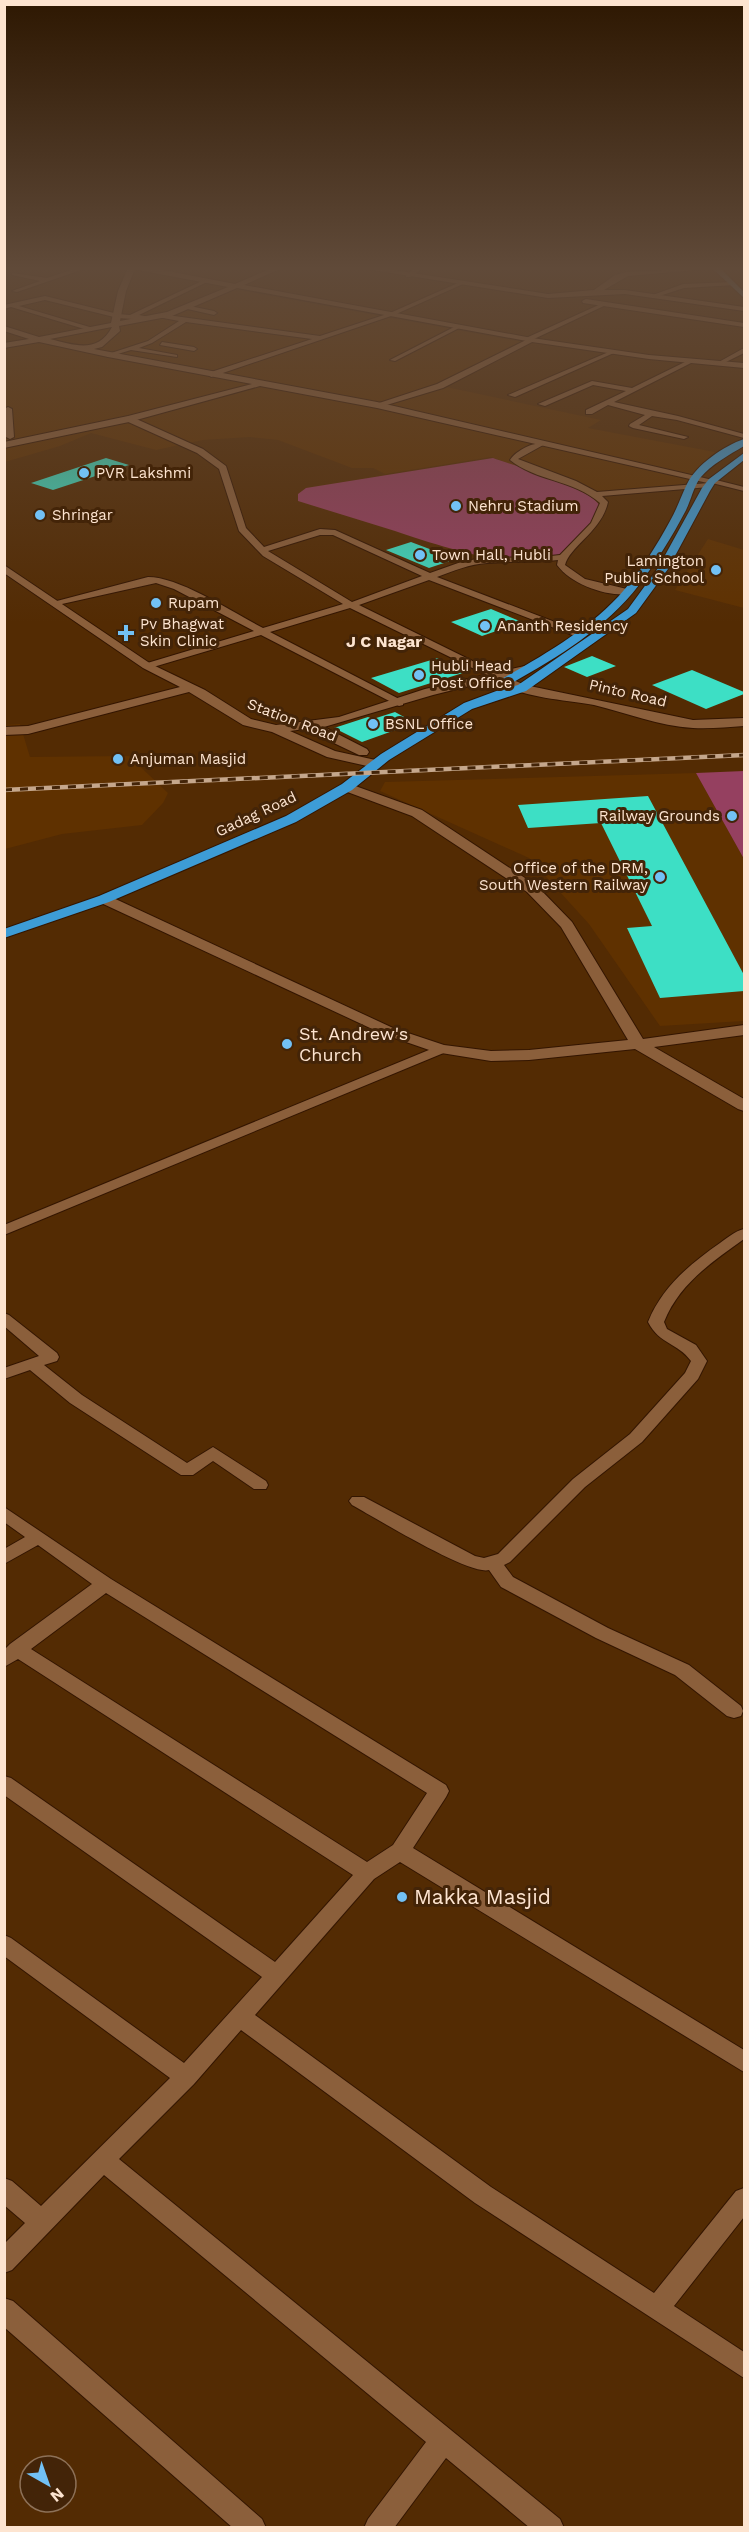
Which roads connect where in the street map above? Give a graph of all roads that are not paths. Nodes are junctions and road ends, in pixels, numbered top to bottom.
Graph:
1 (256, 386) edge
2 (267, 386) edge
3 (439, 386) edge
4 (533, 386) edge
5 (587, 386) edge
6 (618, 386) edge
7 (641, 386) edge
8 (634, 390) junction
9 (512, 395) dead end
10 (609, 403) junction
11 (542, 404) dead end
12 (377, 405) junction
13 (8, 409) dead end
14 (589, 412) dead end
15 (651, 414) junction
16 (129, 419) junction
17 (744, 436) edge
18 (684, 437) dead end
19 (10, 439) edge
20 (744, 441) edge
21 (541, 444) junction
22 (744, 456) edge
23 (692, 482) junction
24 (711, 483) junction
25 (744, 489) edge
26 (597, 494) junction
27 (262, 550) junction
28 (563, 558) junction
29 (528, 561) junction
30 (4, 568) edge
31 (565, 573) junction
32 (430, 577) junction
33 (628, 592) junction
34 (56, 604) junction
35 (351, 605) junction
36 (262, 632) junction
37 (578, 634) junction
38 (147, 666) junction
39 (529, 668) junction
40 (491, 676) junction
41 (506, 687) junction
42 (190, 688) junction
43 (522, 688) junction
44 (399, 703) junction
45 (322, 722) junction
46 (744, 722) edge
47 (276, 729) junction
48 (4, 731) edge
49 (380, 760) junction
50 (347, 787) junction
51 (177, 869) junction
52 (104, 899) junction
53 (4, 925) edge
54 (4, 934) edge
55 (744, 1030) edge
56 (638, 1044) junction
57 (441, 1049) junction
58 (744, 1106) edge
59 (4, 1232) edge
60 (744, 1233) edge
61 (4, 1318) edge
62 (33, 1364) junction
63 (4, 1374) edge
64 (260, 1485) dead end
65 (358, 1501) dead end
66 (4, 1513) edge
67 (38, 1537) junction
68 (4, 1558) edge
69 (494, 1563) junction
70 (105, 1584) junction
71 (11, 1655) edge
72 (734, 1711) dead end
73 (4, 1784) edge
74 (400, 1851) junction
75 (367, 1873) junction
76 (4, 1944) edge
77 (276, 1975) junction
78 (240, 2017) junction
79 (744, 2062) edge
80 (186, 2077) junction
81 (104, 2161) junction
82 (4, 2189) edge
83 (744, 2199) edge
84 (41, 2222) junction
85 (4, 2262) edge
86 (656, 2309) junction
87 (4, 2310) edge
88 (744, 2366) edge
89 (444, 2439) junction
90 (253, 2528) edge
91 (377, 2528) edge
92 (551, 2528) edge

1 - 16 street
2 - 12 street
3 - 12 street
4 - 9 street
5 - 11 street
6 - 8 street
7 - 8 street
8 - 10 street
10 - 14 street
10 - 15 street
12 - 21 street
13 - 19 street
15 - 17 street
15 - 18 street
16 - 19 street
16 - 27 street
20 - 23 highway
21 - 23 street
21 - 26 street
22 - 24 highway
23 - 24 street
23 - 26 street
23 - 33 highway, Gadag Road
24 - 25 street
24 - 43 highway
26 - 28 street
27 - 32 street
27 - 35 street
28 - 29 street
28 - 31 street
29 - 31 street
29 - 32 street
30 - 34 street, Station Road
31 - 33 street
32 - 35 street
32 - 37 street
33 - 37 highway, Gadag Road
34 - 36 street
34 - 38 street, Station Road
35 - 36 street
35 - 40 street
36 - 38 street
36 - 44 street
37 - 39 highway, Gadag Road
38 - 42 street, Station Road
39 - 40 street
39 - 41 highway, Gadag Road
40 - 41 street
40 - 44 street
41 - 43 street, Pinto Road
41 - 49 highway, Gadag Road
42 - 47 street, Station Road
42 - 48 street
43 - 46 street, Pinto Road
44 - 45 street
45 - 47 street
45 - 49 street
47 - 49 street, Station Road
49 - 50 highway, Gadag Road
50 - 51 highway, Gadag Road
50 - 56 street
51 - 52 highway, Gadag Road
51 - 53 highway, Gadag Road
52 - 54 highway, Gadag Road
52 - 57 street
55 - 56 street
56 - 57 street
56 - 58 street
57 - 59 street
60 - 69 street
61 - 62 street
62 - 63 street
62 - 64 street
65 - 69 street
66 - 67 street
67 - 68 street
67 - 70 street
69 - 72 street
70 - 71 street
70 - 74 street
71 - 75 street
73 - 77 street
74 - 75 street
74 - 79 street
75 - 77 street
76 - 80 street
77 - 78 street
78 - 80 street
78 - 86 street
80 - 81 street
81 - 84 street
81 - 89 street
82 - 84 street
83 - 86 street
84 - 85 street
86 - 88 street
87 - 90 street
89 - 91 street
89 - 92 street

